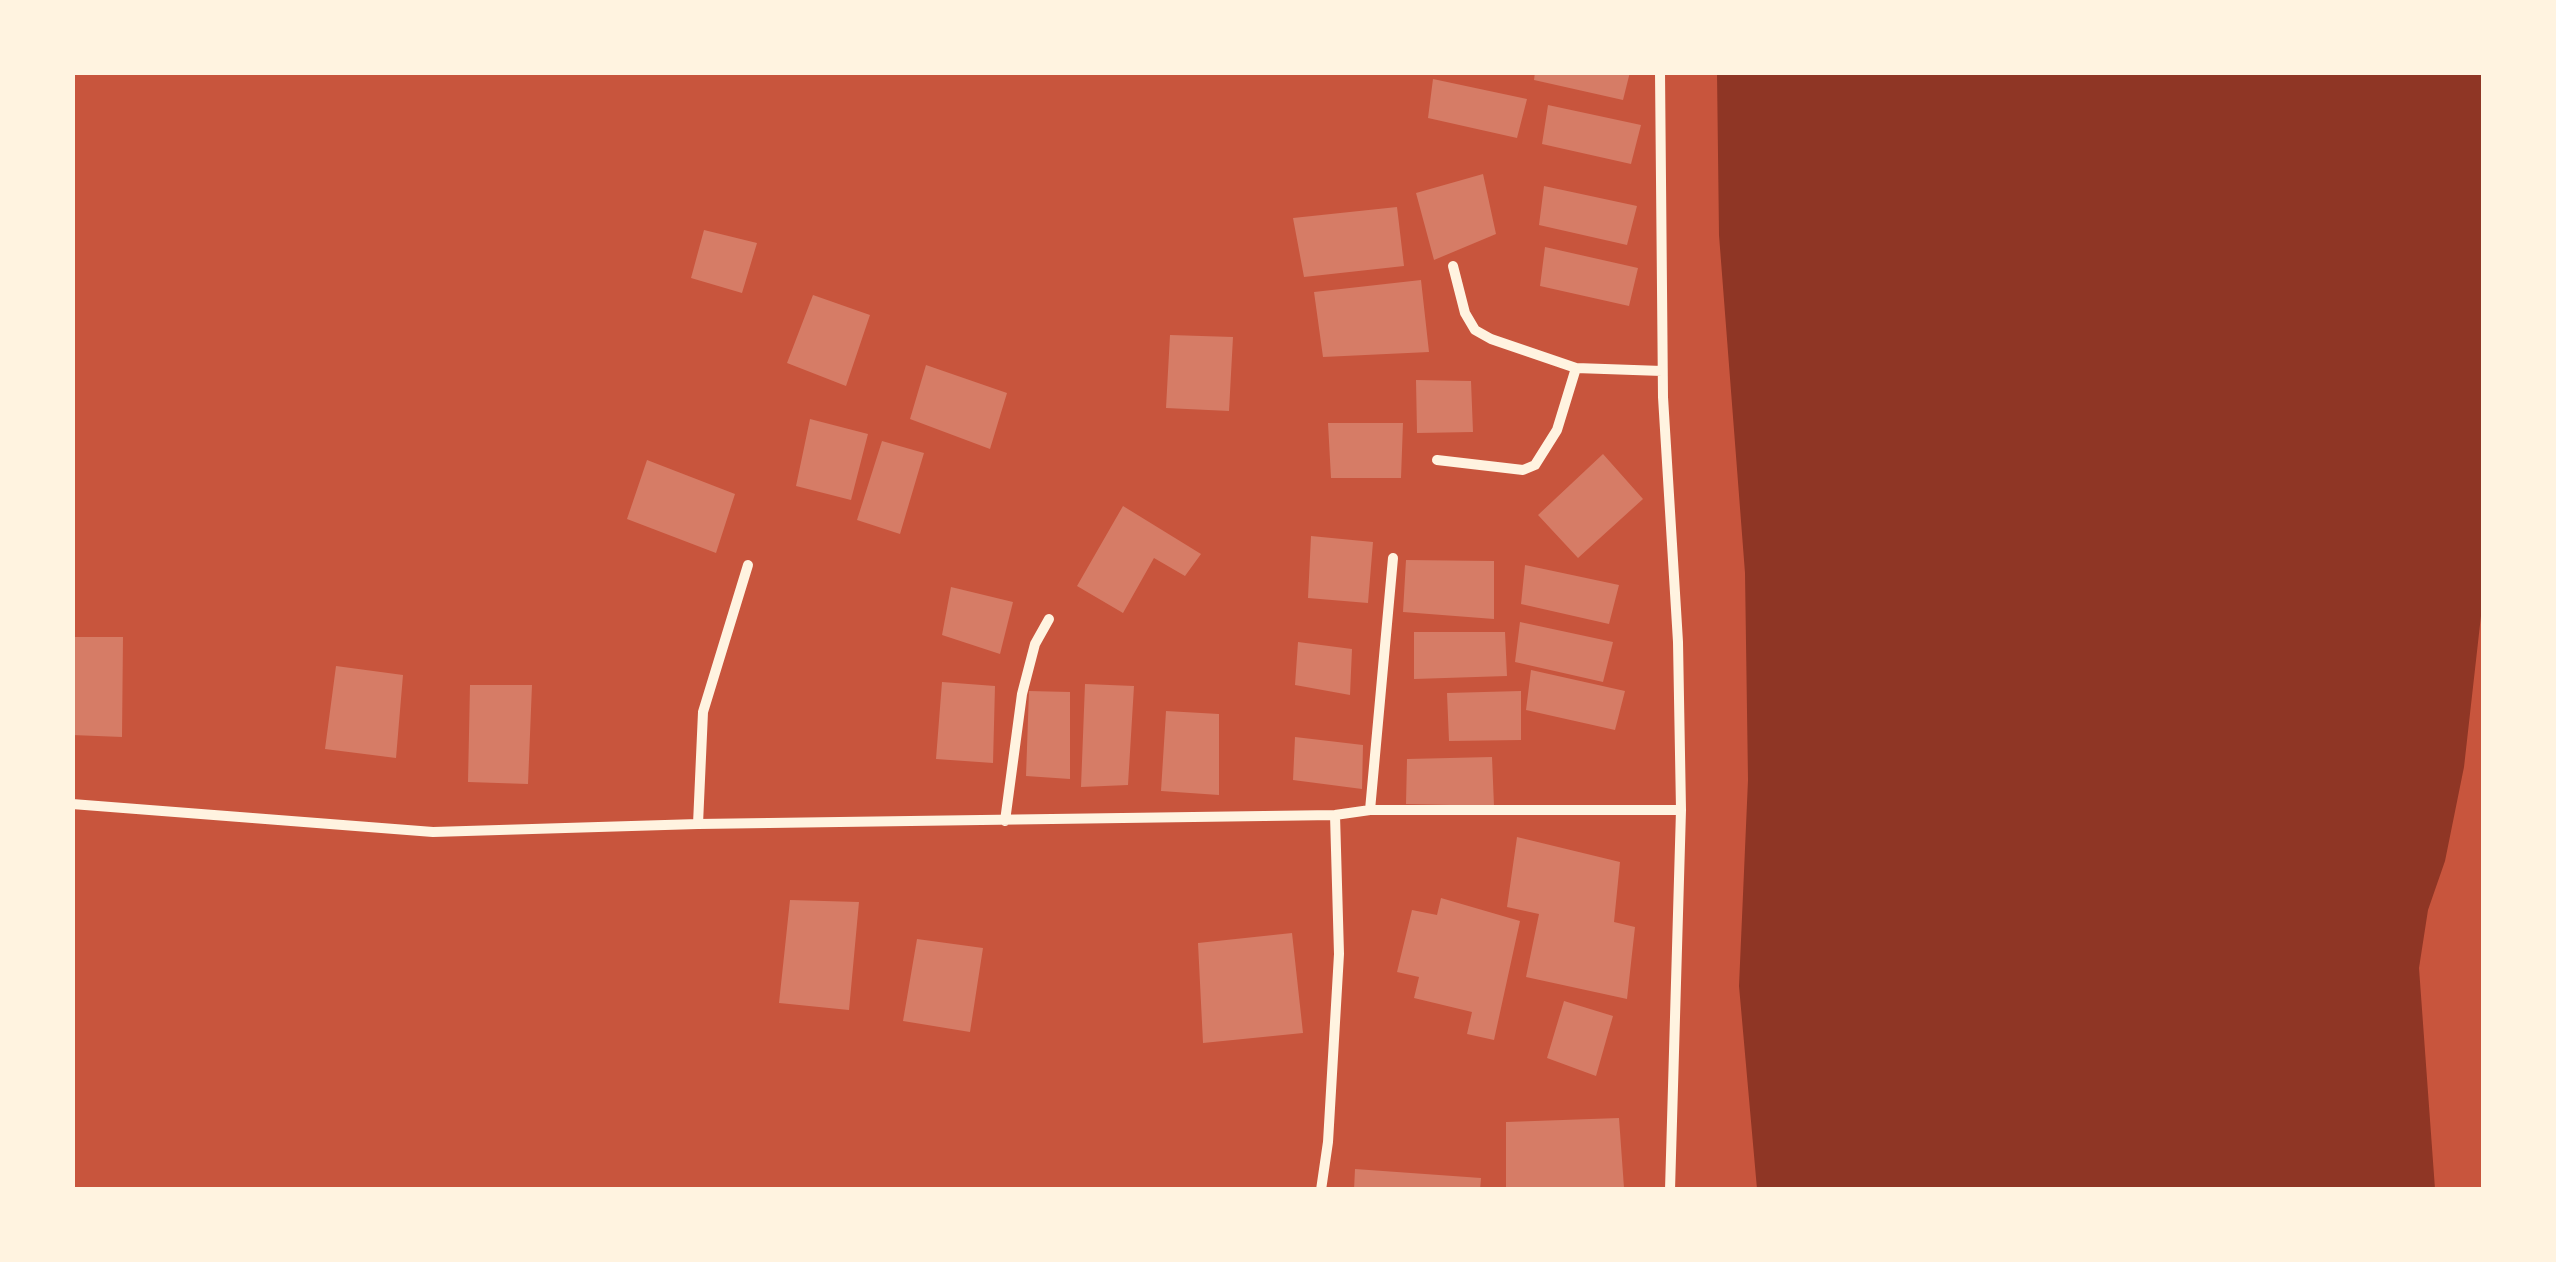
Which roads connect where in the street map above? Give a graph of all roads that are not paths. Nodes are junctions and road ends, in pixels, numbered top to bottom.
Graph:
1 (1660, 72) edge
2 (1453, 266) dead end
3 (1576, 368) junction
4 (1662, 371) junction
5 (1437, 460) dead end
6 (1393, 558) dead end
7 (748, 565) dead end
8 (1049, 619) dead end
9 (72, 804) edge
10 (1370, 810) junction
11 (1681, 810) junction
12 (1335, 815) junction
13 (1006, 821) junction
14 (698, 824) junction
15 (1321, 1190) edge
16 (1670, 1190) edge

1 - 4 street
2 - 3 street
3 - 4 street
3 - 5 street
4 - 11 street
6 - 10 street
7 - 14 street
8 - 13 street
9 - 14 street
10 - 11 street
10 - 12 street
11 - 16 street
12 - 13 street
12 - 15 street
13 - 14 street

